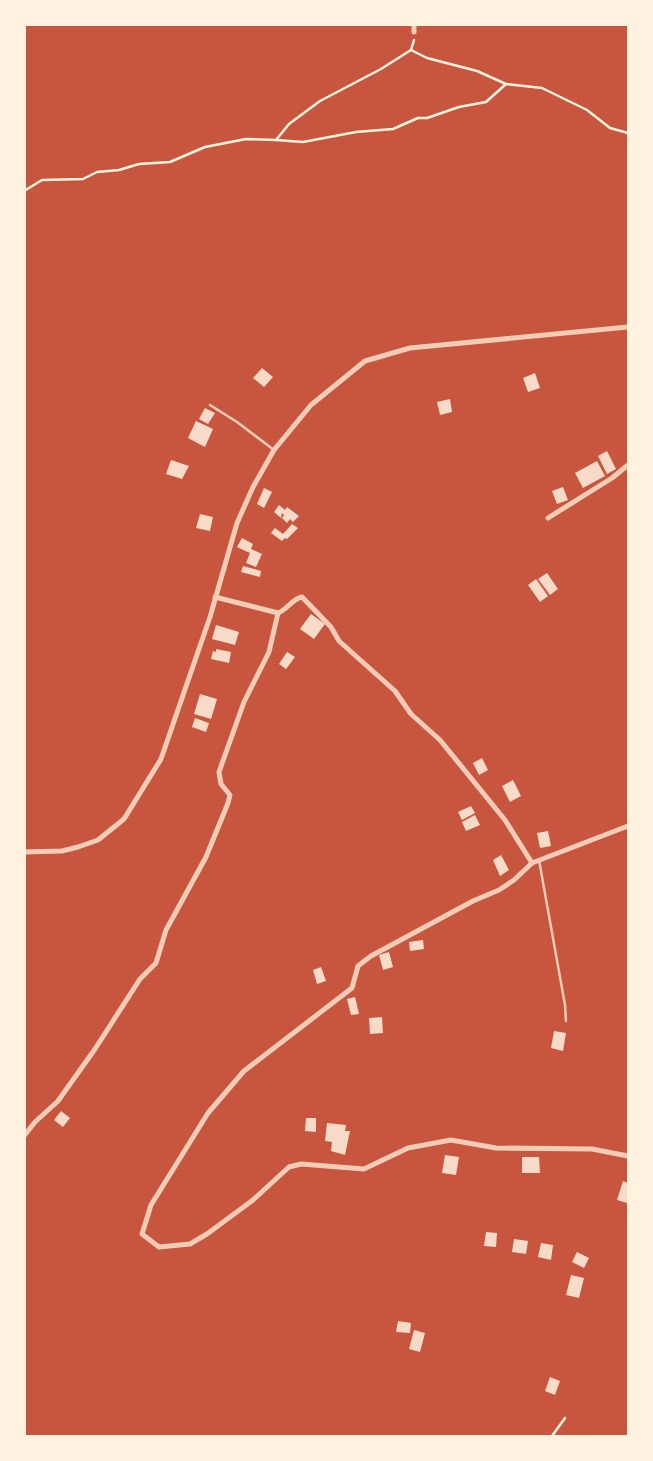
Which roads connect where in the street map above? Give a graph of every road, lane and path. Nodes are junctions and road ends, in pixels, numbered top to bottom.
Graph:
1 (414, 24) edge
2 (414, 32) joint
3 (411, 50) junction
4 (506, 84) junction
5 (628, 133) edge
6 (275, 141) junction
7 (24, 191) edge
8 (628, 327) edge
9 (209, 405) dead end
10 (274, 450) junction
11 (628, 464) edge
12 (548, 518) dead end
13 (215, 597) junction
14 (278, 613) junction
15 (628, 826) edge
16 (24, 852) edge
17 (539, 860) junction
18 (532, 863) junction
19 (566, 1021) dead end
20 (24, 1136) edge
21 (628, 1156) edge
22 (565, 1418) dead end
23 (552, 1437) edge

1 - 2 street
2 - 3 path
3 - 4 path
3 - 6 path
4 - 5 path
4 - 6 path
6 - 7 path
8 - 10 street
9 - 10 lane
10 - 13 street
11 - 12 street
13 - 14 street
13 - 16 street
14 - 18 street
14 - 20 street
15 - 17 street
17 - 18 street
17 - 19 lane
18 - 21 street
22 - 23 path

